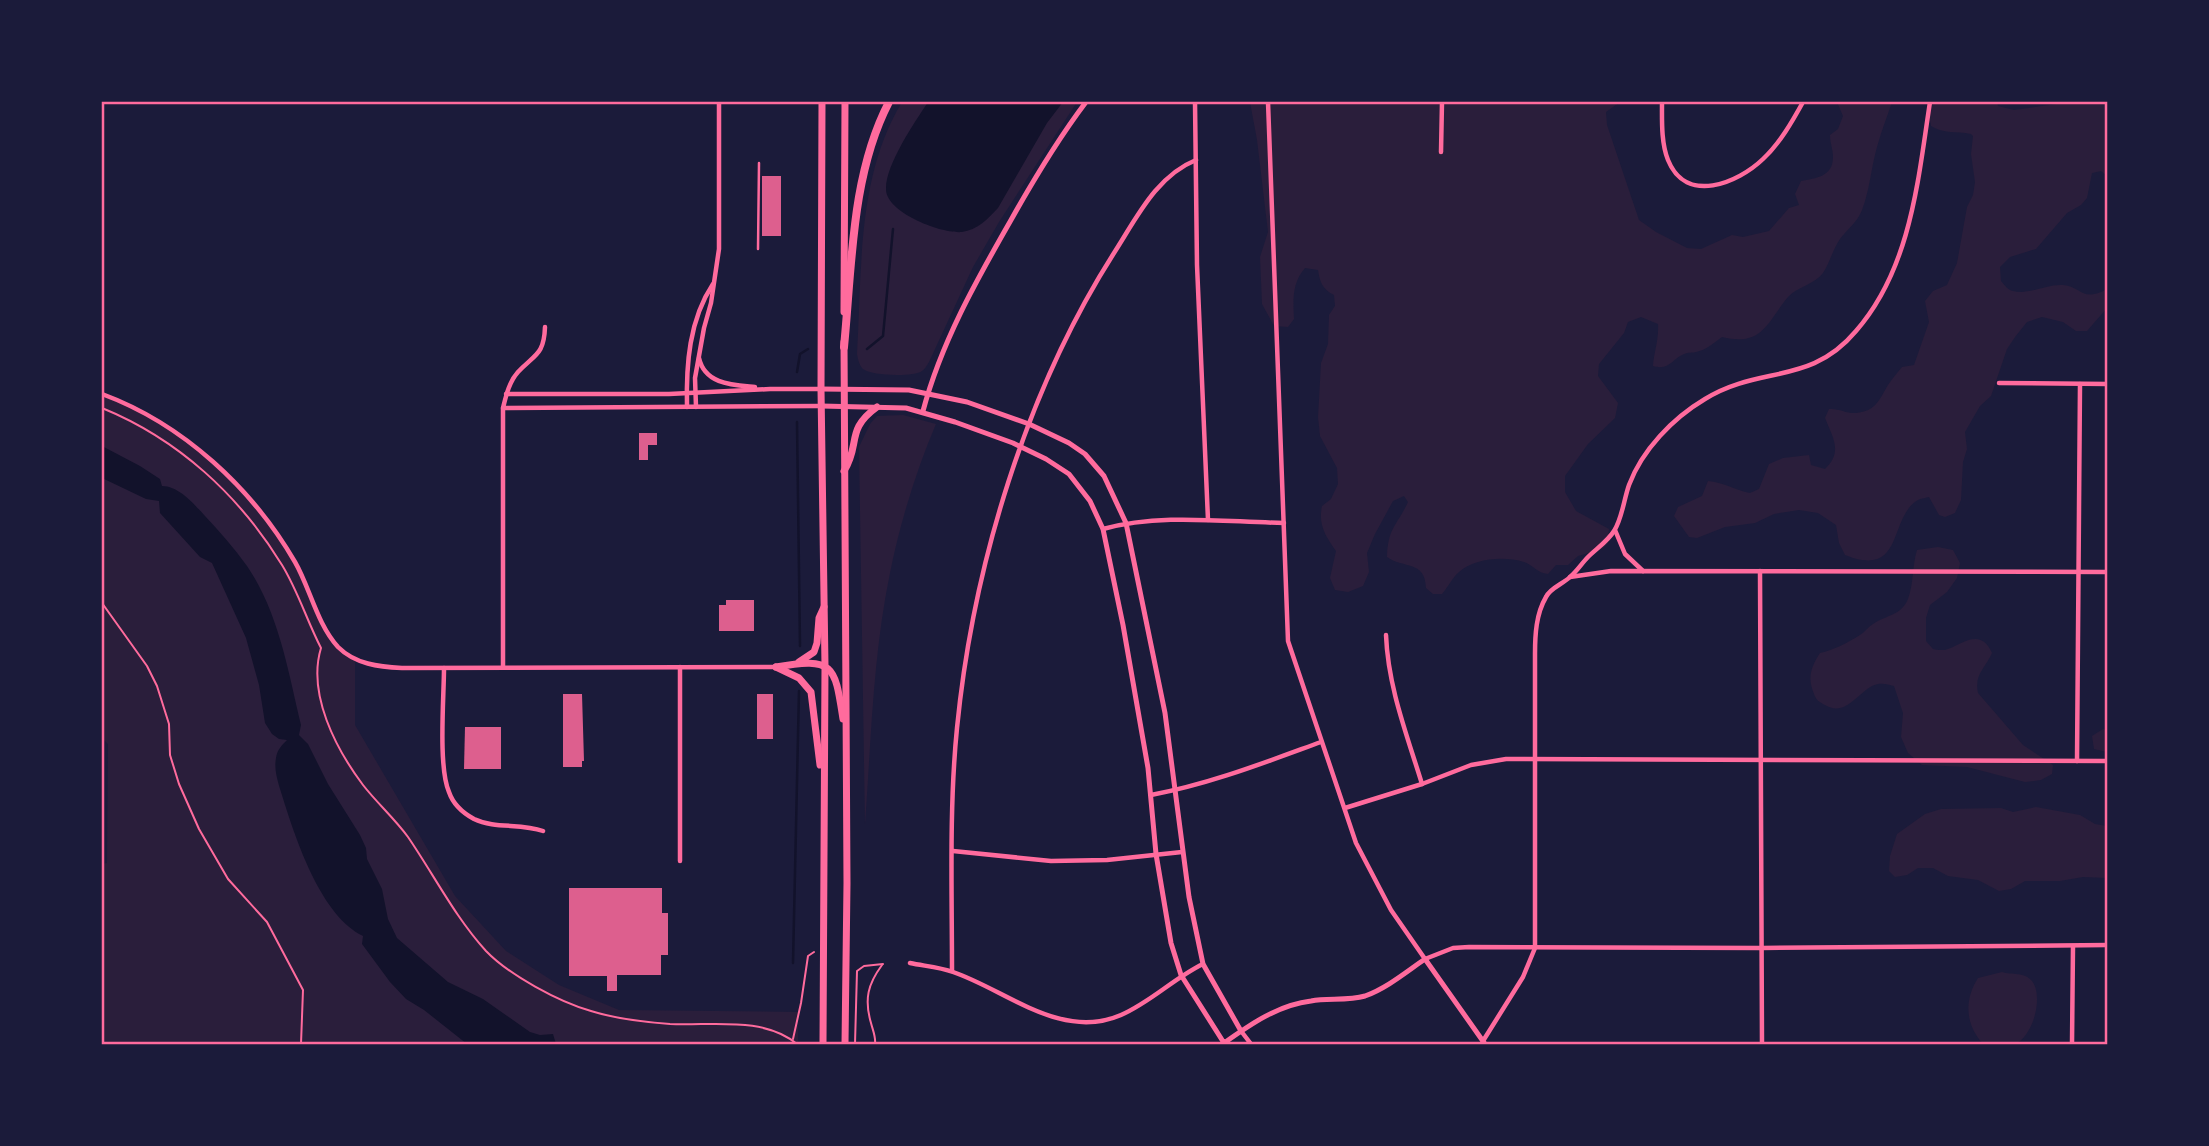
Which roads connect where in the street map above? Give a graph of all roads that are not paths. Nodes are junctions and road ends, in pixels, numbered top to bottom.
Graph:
1 (719, 102) edge
2 (822, 102) edge
3 (845, 102) edge
4 (889, 102) edge
5 (1086, 102) edge
6 (1195, 102) edge
7 (1268, 102) edge
8 (1442, 102) edge
9 (1662, 102) edge
10 (1803, 102) edge
11 (1930, 102) edge
12 (1441, 152) dead end
13 (1196, 160) junction
14 (759, 163) dead end
15 (758, 249) dead end
16 (715, 281) junction
17 (545, 327) dead end
18 (844, 347) junction
19 (699, 356) junction
20 (1999, 383) dead end
21 (2080, 384) junction
22 (2108, 384) edge
23 (770, 389) junction
24 (821, 389) junction
25 (844, 390) junction
26 (696, 392) junction
27 (928, 392) junction
28 (687, 393) junction
29 (102, 394) edge
30 (506, 394) junction
31 (821, 406) junction
32 (844, 406) junction
33 (687, 407) junction
34 (696, 407) junction
35 (877, 407) junction
36 (503, 408) junction
37 (923, 411) junction
38 (1029, 424) junction
39 (1022, 447) junction
40 (844, 472) junction
41 (1208, 520) junction
42 (1126, 523) junction
43 (1284, 523) junction
44 (1103, 529) junction
45 (1615, 530) junction
46 (1644, 571) junction
47 (1760, 571) junction
48 (2078, 572) junction
49 (2108, 572) edge
50 (1570, 578) junction
51 (824, 607) junction
52 (1386, 635) dead end
53 (798, 663) junction
54 (825, 666) junction
55 (503, 667) junction
56 (680, 667) junction
57 (776, 667) junction
58 (444, 668) junction
59 (1321, 742) junction
60 (846, 746) junction
61 (1535, 759) junction
62 (1761, 761) junction
63 (2077, 761) junction
64 (2108, 761) edge
65 (1422, 784) junction
66 (823, 788) junction
67 (1176, 790) junction
68 (1151, 795) junction
69 (1345, 808) junction
70 (543, 831) dead end
71 (953, 851) junction
72 (1182, 852) junction
73 (1156, 854) junction
74 (680, 861) dead end
75 (2108, 945) edge
76 (2073, 946) junction
77 (1535, 948) junction
78 (1762, 948) junction
79 (1425, 959) junction
80 (910, 963) dead end
81 (1203, 964) junction
82 (952, 971) junction
83 (1181, 975) junction
84 (1241, 1031) junction
85 (1484, 1043) edge
86 (1225, 1044) edge
87 (823, 1045) edge
88 (845, 1045) edge
89 (1251, 1045) edge
90 (1762, 1045) edge
91 (2071, 1045) edge

1 - 16 street
2 - 24 main road
3 - 18 main road
4 - 18 highway
5 - 27 street
6 - 13 street
7 - 43 street
8 - 12 street
9 - 10 street
11 - 45 street
13 - 38 street
13 - 41 street
14 - 15 lane
16 - 19 street
16 - 28 street
17 - 30 street
18 - 25 main road
19 - 23 street
19 - 26 street
20 - 21 street
21 - 22 street
21 - 48 street
23 - 24 street
23 - 26 street
24 - 25 street
24 - 31 main road
25 - 27 street
25 - 32 main road
26 - 28 street
26 - 34 street
27 - 37 street
27 - 38 street
28 - 30 street
28 - 33 street
29 - 58 street
30 - 36 street
31 - 32 street
31 - 34 street
31 - 51 main road
32 - 35 street
32 - 40 main road
33 - 34 street
33 - 36 street
35 - 37 street
35 - 40 main road
36 - 55 street
37 - 39 street
38 - 39 street
38 - 42 street
39 - 44 street
39 - 71 street
40 - 60 main road
41 - 42 street
41 - 43 street
42 - 44 street
42 - 67 street
43 - 59 street
44 - 68 street
45 - 46 street
45 - 50 street
46 - 47 street
46 - 50 street
47 - 48 street
47 - 62 street
48 - 49 street
48 - 63 street
50 - 61 street
51 - 53 main road
51 - 54 main road
52 - 65 street
53 - 54 main road
53 - 57 main road
54 - 60 main road
54 - 66 main road
55 - 56 street
55 - 58 street
56 - 57 street
56 - 74 street
57 - 66 main road
58 - 70 street
59 - 67 street
59 - 69 street
60 - 88 main road
61 - 62 street
61 - 65 street
61 - 77 street
62 - 63 street
62 - 78 street
63 - 64 street
65 - 69 street
66 - 87 main road
67 - 68 street
67 - 72 street
68 - 73 street
69 - 79 street
71 - 73 street
71 - 82 street
72 - 73 street
72 - 81 street
73 - 83 street
75 - 76 street
76 - 78 street
76 - 91 street
77 - 78 street
77 - 79 street
77 - 85 street
78 - 90 street
79 - 84 street
79 - 85 street
80 - 82 street
81 - 83 street
81 - 84 street
82 - 83 street
83 - 86 street
84 - 86 street
84 - 89 street

